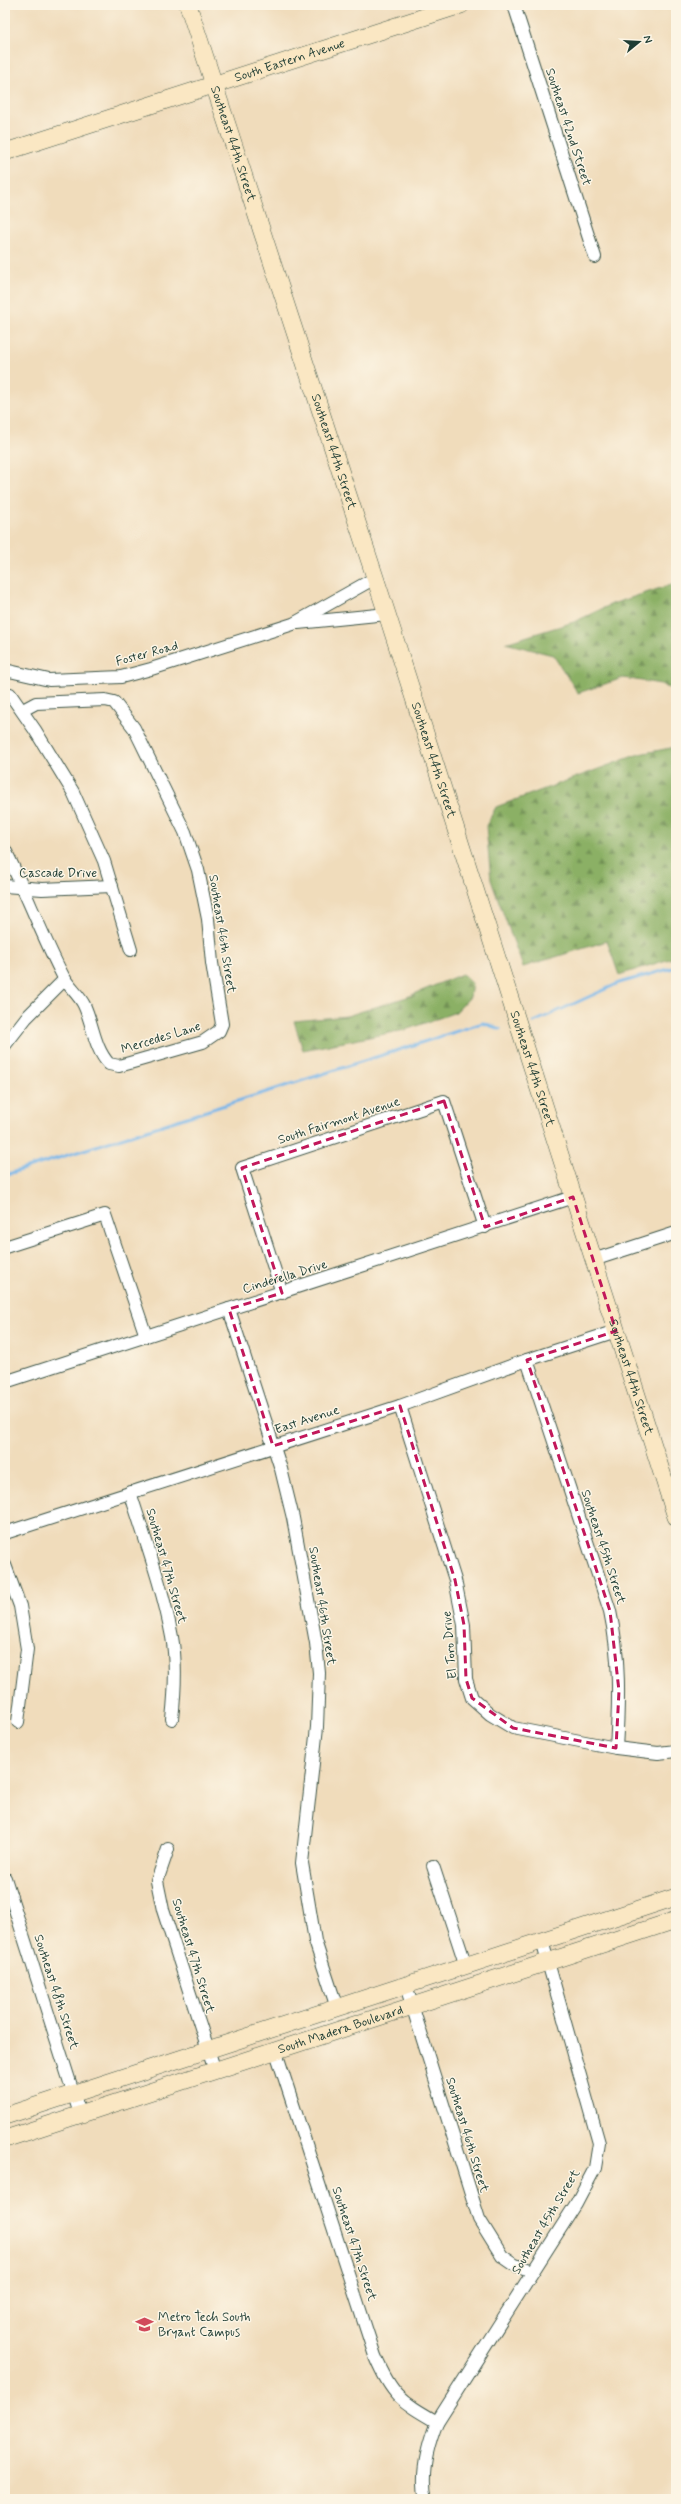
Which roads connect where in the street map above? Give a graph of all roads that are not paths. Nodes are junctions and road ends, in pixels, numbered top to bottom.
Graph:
1 (188, 5) edge
2 (461, 5) edge
3 (514, 5) edge
4 (213, 85) junction
5 (5, 152) edge
6 (595, 257) dead end
7 (375, 578) junction
8 (387, 614) junction
9 (292, 624) junction
10 (5, 670) edge
11 (10, 694) dead end
12 (23, 710) junction
13 (5, 850) edge
14 (5, 886) edge
15 (112, 886) junction
16 (24, 888) junction
17 (131, 950) dead end
18 (65, 979) junction
19 (219, 1031) joint
20 (5, 1045) edge
21 (573, 1197) junction
22 (485, 1227) junction
23 (676, 1233) edge
24 (5, 1247) edge
25 (593, 1260) junction
26 (282, 1293) junction
27 (229, 1309) junction
28 (616, 1331) junction
29 (146, 1336) junction
30 (527, 1360) junction
31 (5, 1382) edge
32 (400, 1406) junction
33 (273, 1446) junction
34 (130, 1492) junction
35 (676, 1517) edge
36 (5, 1533) edge
37 (5, 1565) edge
38 (172, 1720) dead end
39 (18, 1722) dead end
40 (616, 1748) junction
41 (676, 1751) edge
42 (168, 1849) dead end
43 (433, 1866) dead end
44 (5, 1878) edge
45 (676, 1897) edge
46 (676, 1920) edge
47 (542, 1941) junction
48 (547, 1963) junction
49 (466, 1966) junction
50 (406, 1986) junction
51 (412, 2006) junction
52 (337, 2008) junction
53 (208, 2050) junction
54 (276, 2052) junction
55 (215, 2071) junction
56 (74, 2093) junction
57 (80, 2114) junction
58 (5, 2116) edge
59 (5, 2139) edge
60 (532, 2271) junction
61 (437, 2422) junction
62 (426, 2499) edge

1 - 4 main road, Southeast 44th Street
2 - 4 main road, South Eastern Avenue
3 - 6 street, Southeast 42nd Street
4 - 5 main road, South Eastern Avenue
4 - 7 main road, Southeast 44th Street
7 - 8 main road, Southeast 44th Street
7 - 9 street, Foster Road
8 - 9 street, Foster Road
8 - 21 main road, Southeast 44th Street
9 - 10 street, Foster Road
11 - 12 street
12 - 15 street
12 - 19 street, Southeast 46th Street
13 - 16 street
14 - 16 street, Cascade Drive
15 - 16 street, Cascade Drive
15 - 17 street
16 - 18 street
18 - 19 street, Mercedes Lane
18 - 20 street
21 - 22 street, Cinderella Drive
21 - 25 main road, Southeast 44th Street
22 - 26 street, Cinderella Drive
22 - 26 street, South Fairmont Avenue
23 - 25 street
24 - 29 street
25 - 28 main road, Southeast 44th Street
26 - 27 street, Cinderella Drive
27 - 29 street, Cinderella Drive
27 - 33 street, Southeast 46th Street
28 - 30 street, East Avenue
28 - 35 main road, Southeast 44th Street
29 - 31 street, Cinderella Drive
30 - 32 street, East Avenue
30 - 40 street, Southeast 45th Street
32 - 33 street, East Avenue
32 - 40 street, El Toro Drive
33 - 34 street, East Avenue
33 - 52 street, Southeast 46th Street
34 - 36 street, East Avenue
34 - 38 street, Southeast 47th Street
37 - 39 street
40 - 41 street, El Toro Drive
42 - 53 street, Southeast 47th Street
43 - 49 street
44 - 56 street, Southeast 48th Street
45 - 47 main road, South Madera Boulevard
46 - 48 main road, South Madera Boulevard
47 - 48 street, Southeast 45th Street
47 - 49 main road, South Madera Boulevard
48 - 51 main road, South Madera Boulevard
48 - 60 street, Southeast 45th Street
49 - 50 main road, South Madera Boulevard
50 - 51 street, Southeast 46th Street
50 - 52 main road, South Madera Boulevard
51 - 54 main road, South Madera Boulevard
51 - 60 street, Southeast 46th Street
52 - 53 main road, South Madera Boulevard
53 - 55 street, Southeast 47th Street
53 - 56 main road, South Madera Boulevard
54 - 55 main road, South Madera Boulevard
54 - 61 street, Southeast 47th Street
55 - 57 main road, South Madera Boulevard
56 - 57 street, Southeast 48th Street
56 - 58 main road, South Madera Boulevard
57 - 59 main road, South Madera Boulevard
60 - 61 street, Southeast 45th Street
61 - 62 street, Southeast 45th Street

